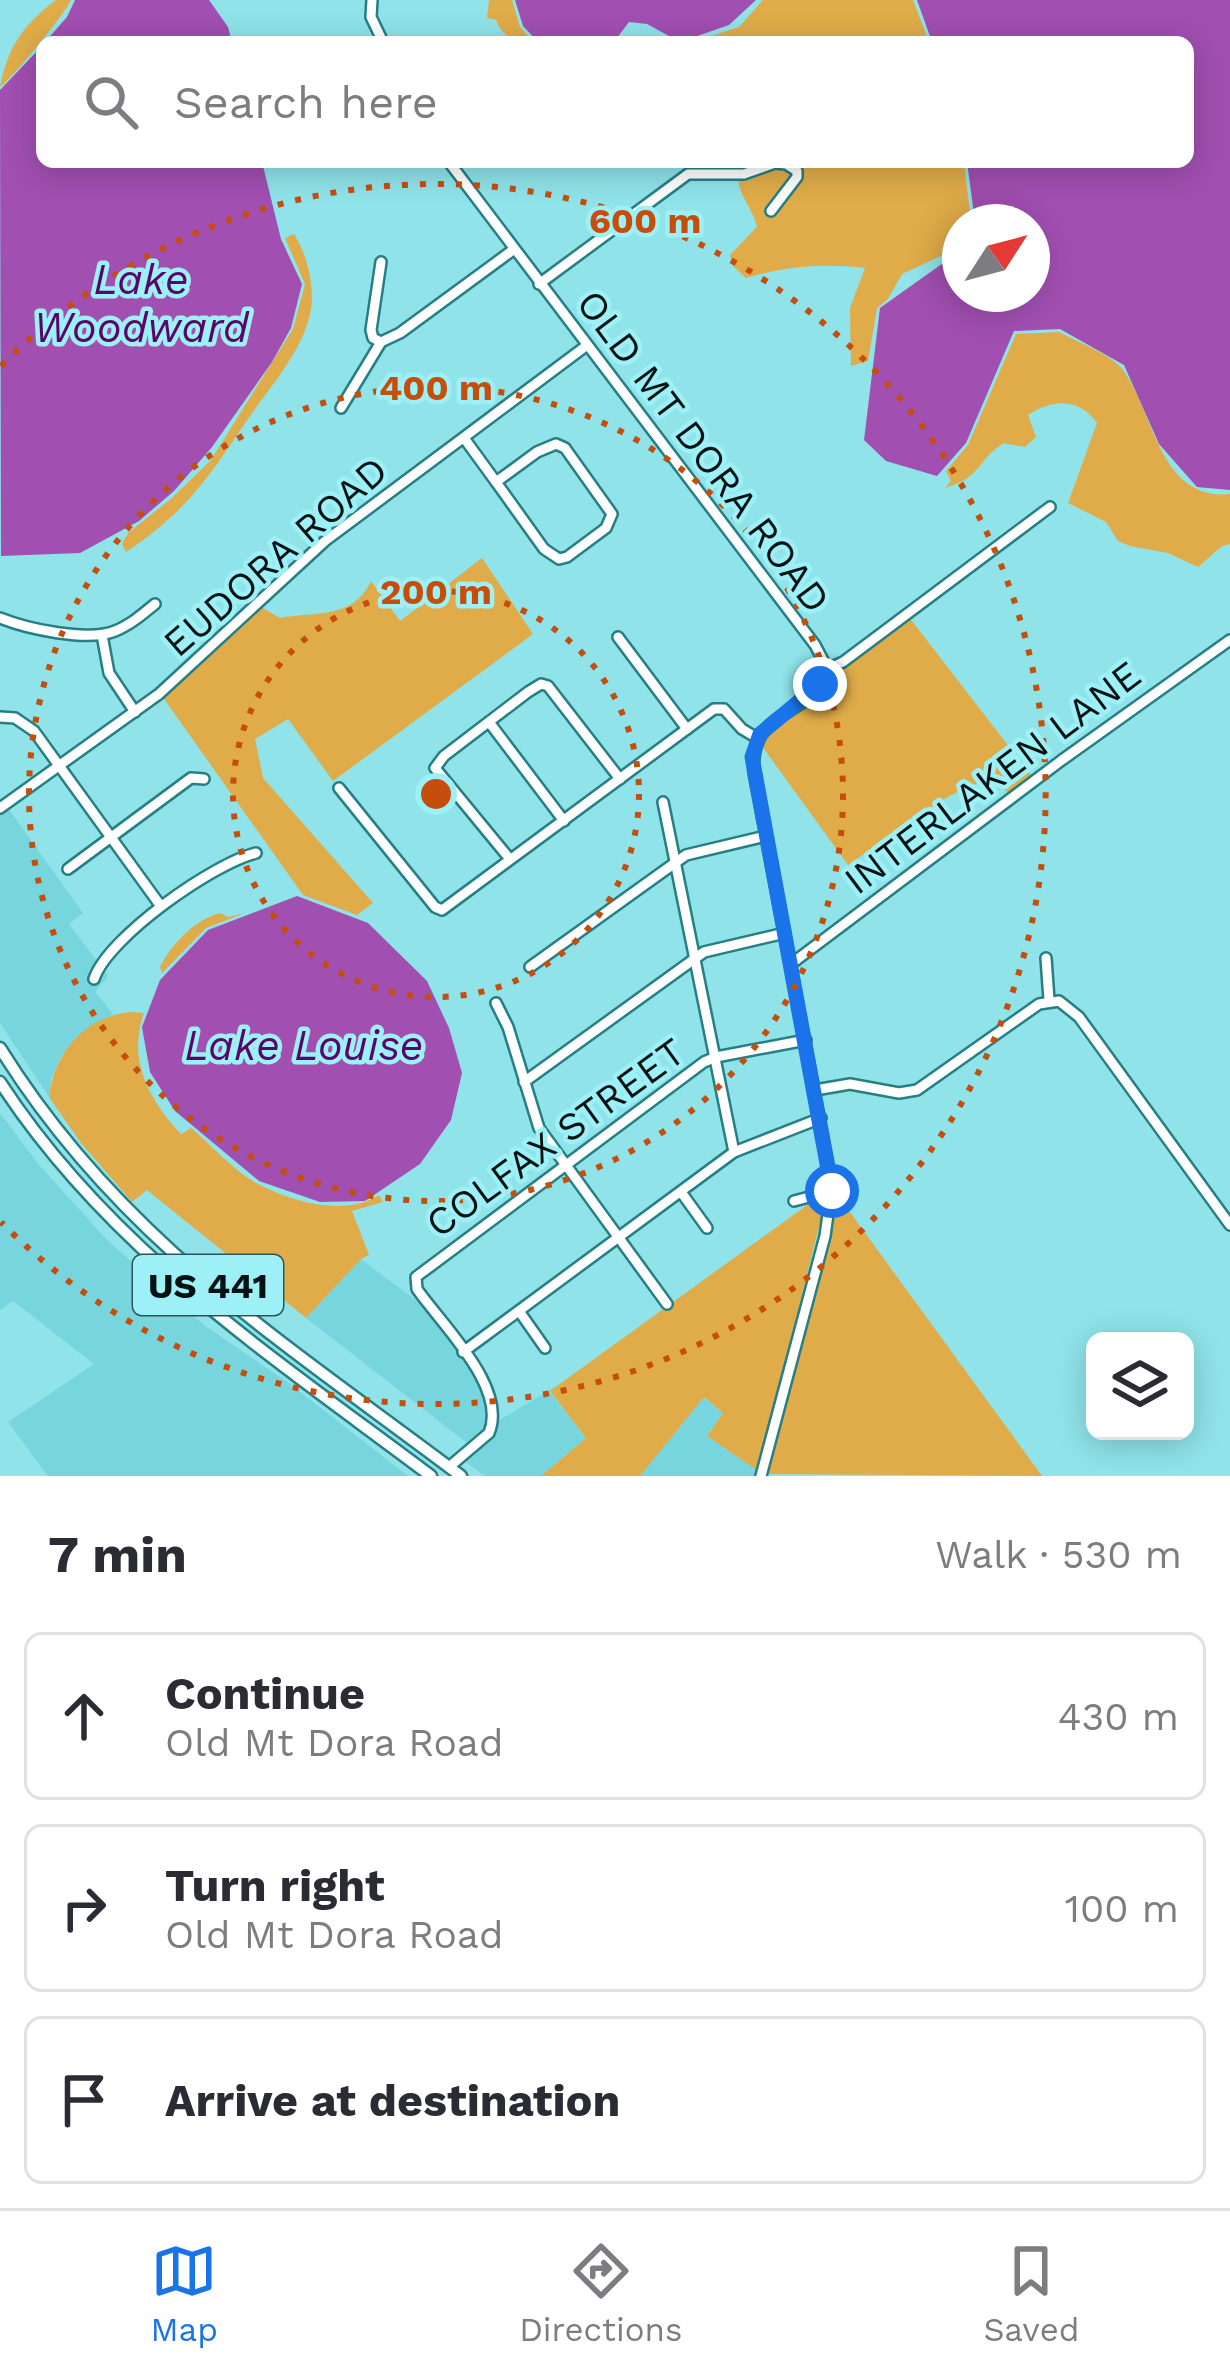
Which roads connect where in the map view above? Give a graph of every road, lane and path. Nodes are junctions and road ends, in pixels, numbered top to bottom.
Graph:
1 (372, 0) edge
2 (380, 36) edge
3 (453, 168) edge
4 (758, 168) edge
5 (792, 168) edge
6 (771, 211) dead end
7 (513, 250) junction
8 (381, 262) dead end
9 (538, 284) junction
10 (381, 342) junction
11 (586, 346) junction
12 (341, 408) dead end
13 (464, 438) junction
14 (496, 482) junction
15 (1049, 507) dead end
16 (155, 604) dead end
17 (0, 619) edge
18 (102, 635) junction
19 (618, 637) dead end
20 (1230, 640) edge
21 (826, 670) junction
22 (135, 712) junction
23 (0, 717) edge
24 (489, 722) junction
25 (687, 729) junction
26 (757, 738) junction
27 (59, 766) junction
28 (204, 779) dead end
29 (620, 779) junction
30 (339, 788) dead end
31 (663, 802) dead end
32 (0, 808) edge
33 (564, 821) junction
34 (110, 836) junction
35 (766, 836) junction
36 (256, 853) dead end
37 (509, 859) junction
38 (677, 860) junction
39 (68, 869) dead end
40 (160, 905) junction
41 (785, 933) junction
42 (695, 958) junction
43 (1046, 958) dead end
44 (791, 964) junction
45 (530, 967) dead end
46 (94, 979) dead end
47 (1049, 1000) junction
48 (496, 1003) dead end
49 (806, 1040) junction
50 (0, 1048) edge
51 (716, 1057) junction
52 (0, 1082) edge
53 (524, 1082) junction
54 (815, 1090) junction
55 (820, 1118) junction
56 (734, 1152) junction
57 (566, 1166) junction
58 (832, 1191) junction
59 (681, 1192) junction
60 (794, 1202) dead end
61 (122, 1207) junction
62 (108, 1218) junction
63 (1230, 1225) edge
64 (707, 1228) dead end
65 (619, 1238) junction
66 (667, 1304) dead end
67 (519, 1311) junction
68 (545, 1348) dead end
69 (463, 1352) junction
70 (402, 1454) junction
71 (449, 1467) junction
72 (431, 1476) edge
73 (461, 1476) edge
74 (761, 1476) edge

1 - 2 street
3 - 7 street, OLD MT DORA ROAD
4 - 9 street
5 - 6 street
7 - 9 street, OLD MT DORA ROAD
7 - 10 street
8 - 10 street
9 - 11 street, OLD MT DORA ROAD
10 - 12 street
11 - 13 street, EUDORA ROAD
11 - 21 street, OLD MT DORA ROAD
13 - 14 street
13 - 22 street, EUDORA ROAD
14 - 14 street
15 - 21 street
16 - 18 street
17 - 18 street
18 - 22 street
19 - 25 street
20 - 44 street, INTERLAKEN LANE
21 - 26 street, OLD MT DORA ROAD
22 - 27 street, EUDORA ROAD
23 - 27 street
24 - 29 street
24 - 33 street
24 - 37 street
25 - 26 street
25 - 29 street
26 - 35 street
27 - 32 street, EUDORA ROAD
27 - 34 street
28 - 34 street
29 - 33 street
30 - 37 street
31 - 38 street
33 - 37 street
34 - 39 street
34 - 40 street
35 - 38 street
35 - 41 street
36 - 40 street
38 - 42 street
38 - 45 street
40 - 46 street
41 - 42 street
41 - 44 street
42 - 51 street
42 - 53 street
43 - 47 street
44 - 49 street
47 - 54 street
47 - 63 street
48 - 53 street
49 - 51 street, COLFAX STREET
49 - 54 street
50 - 61 main road, US 441
51 - 56 street
51 - 57 street, COLFAX STREET
52 - 62 main road, US 441
53 - 57 street
54 - 55 street
55 - 56 street
55 - 58 street
56 - 59 street
57 - 65 street
57 - 69 street, COLFAX STREET
58 - 60 street
58 - 74 street
59 - 64 street
59 - 65 street
61 - 62 main road
61 - 71 main road, US 441
62 - 70 main road, US 441
65 - 66 street
65 - 67 street
67 - 68 street
67 - 69 street
69 - 71 street
70 - 71 main road
70 - 72 main road, US 441
71 - 73 main road, US 441

